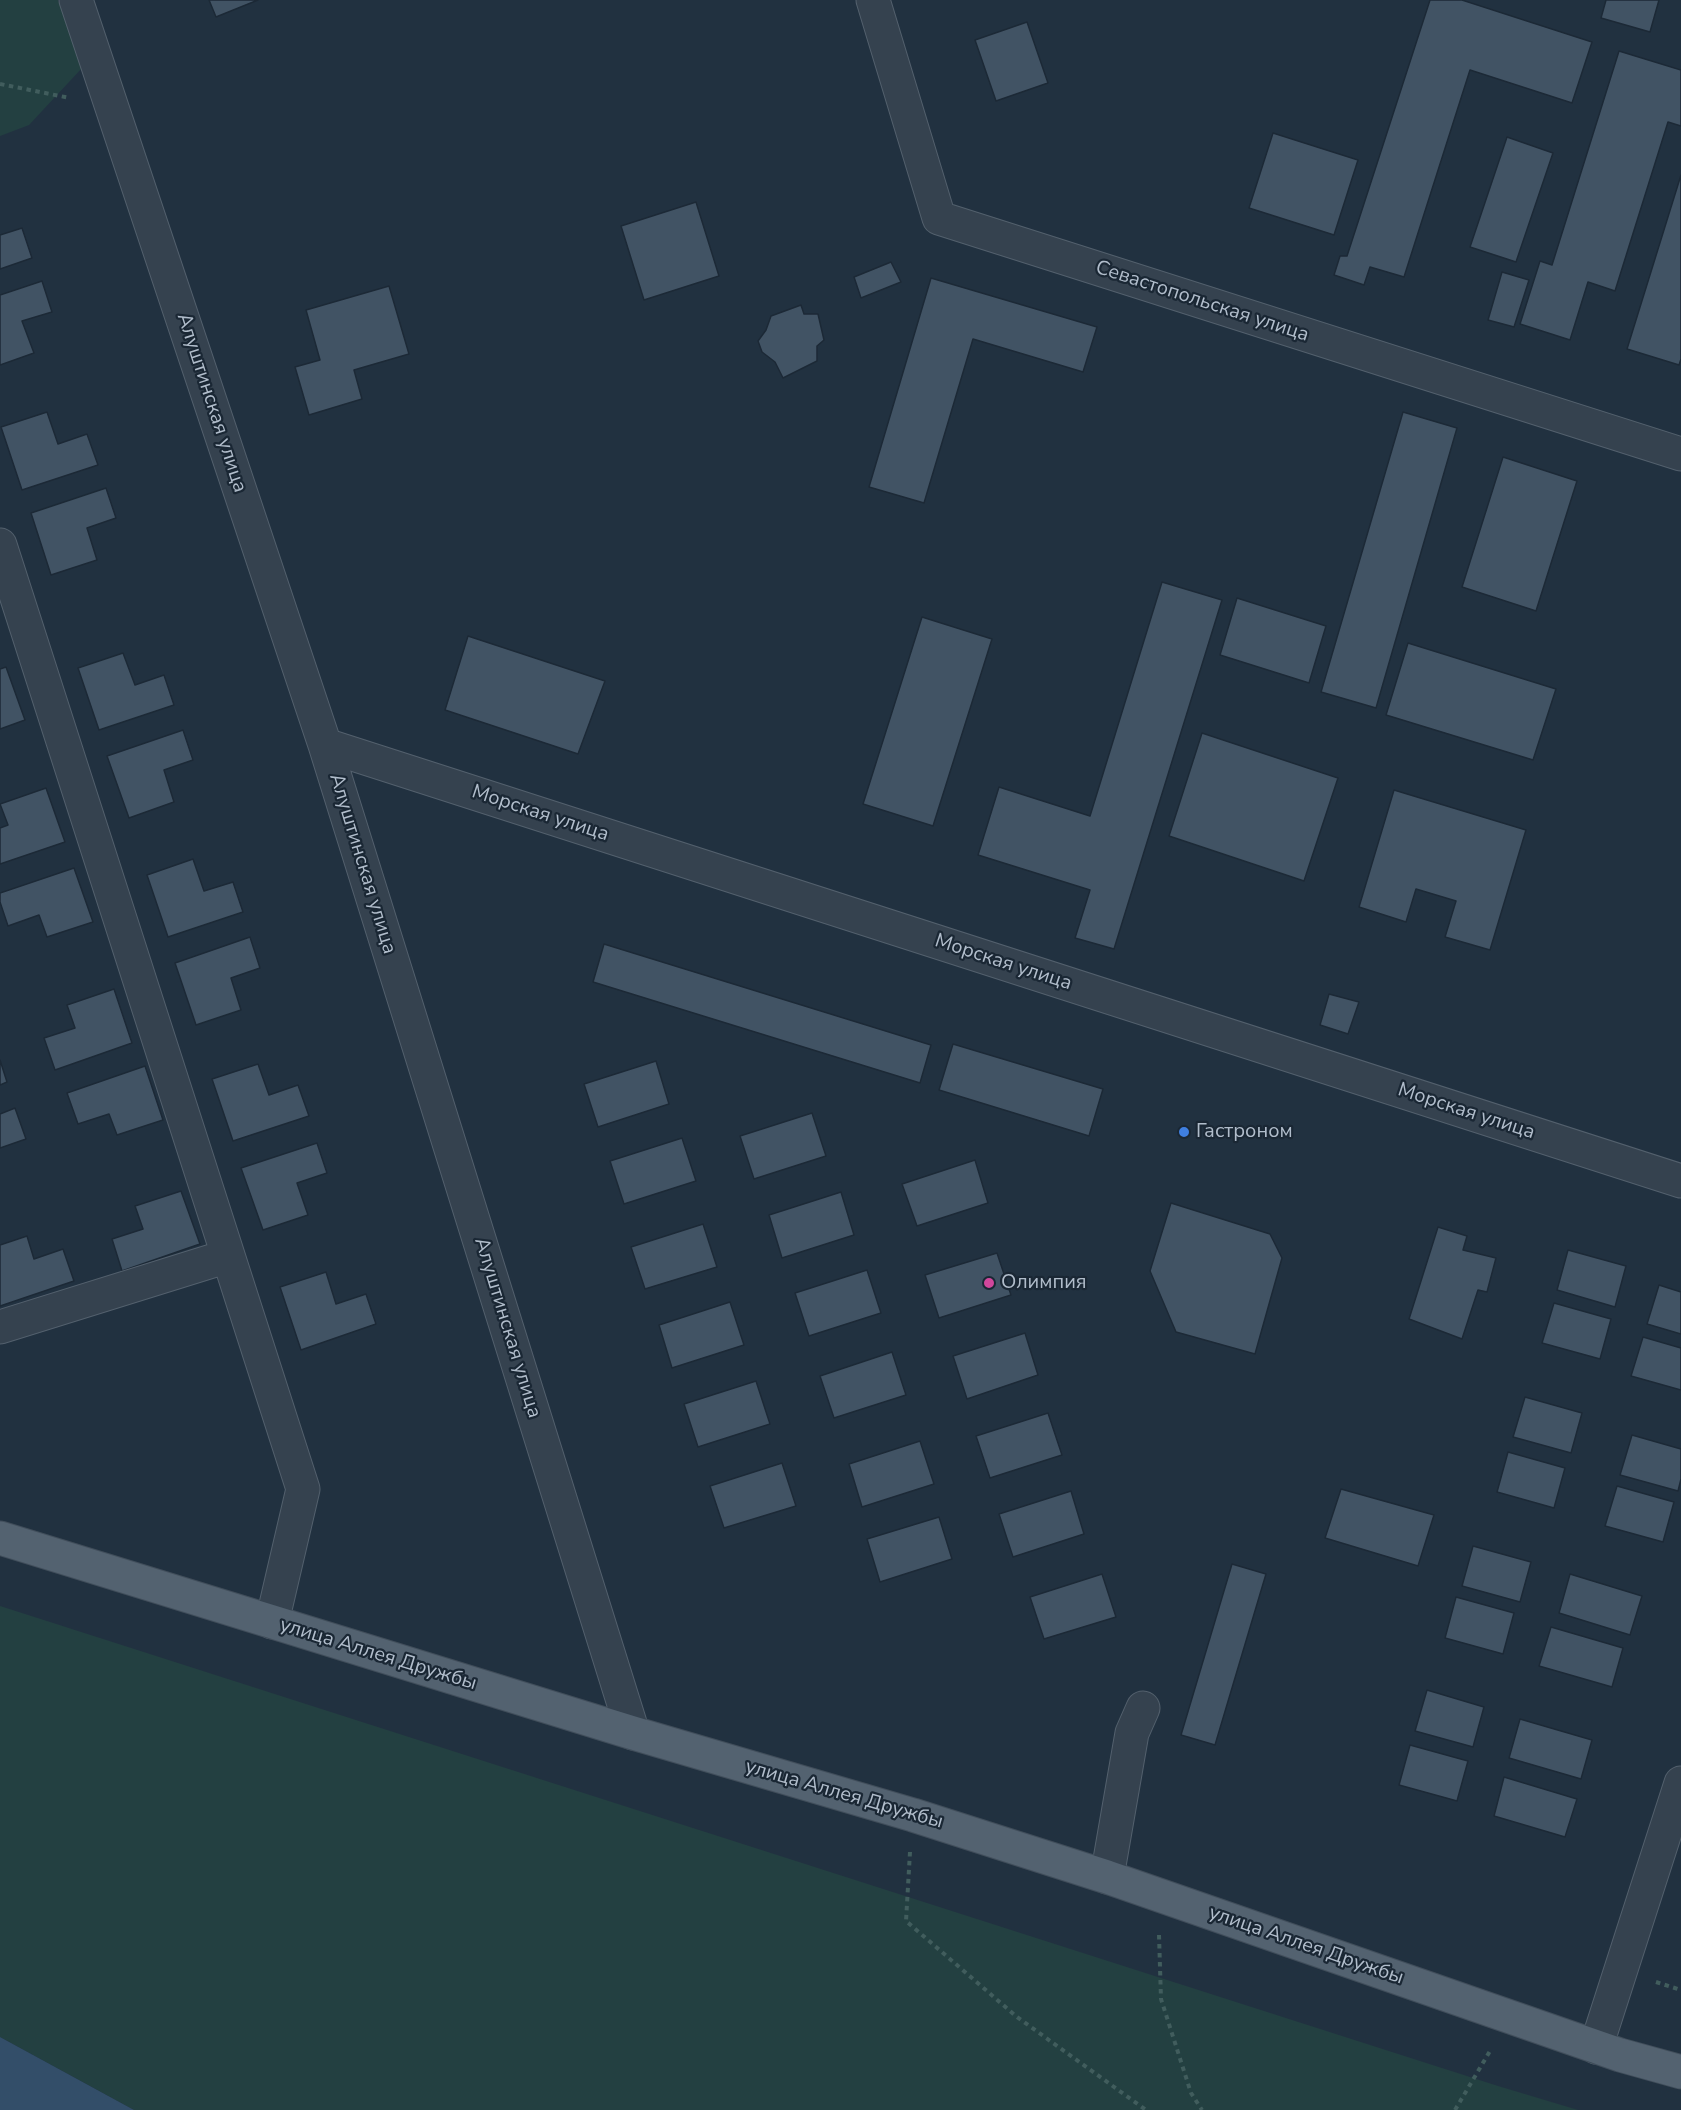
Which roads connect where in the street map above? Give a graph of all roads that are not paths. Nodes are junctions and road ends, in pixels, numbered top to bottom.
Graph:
1 (76, 0) edge
2 (873, 0) edge
3 (1681, 454) edge
4 (0, 545) edge
5 (325, 745) junction
6 (1681, 1181) edge
7 (228, 1256) junction
8 (0, 1327) edge
9 (0, 1538) edge
10 (272, 1622) junction
11 (1143, 1708) dead end
12 (633, 1733) junction
13 (1681, 1783) edge
14 (1107, 1877) junction
15 (1596, 2047) junction
16 (1681, 2072) edge

1 - 5 street, Алуштинская улица
2 - 3 street, Севастопольская улица
4 - 7 street
5 - 6 street, Морская улица
5 - 12 street, Алуштинская улица
7 - 8 street
7 - 10 street
9 - 10 main road, улица Аллея Дружбы
10 - 12 main road, улица Аллея Дружбы
11 - 14 street
12 - 14 main road, улица Аллея Дружбы
13 - 15 street
14 - 15 main road, улица Аллея Дружбы
15 - 16 main road, улица Аллея Дружбы

